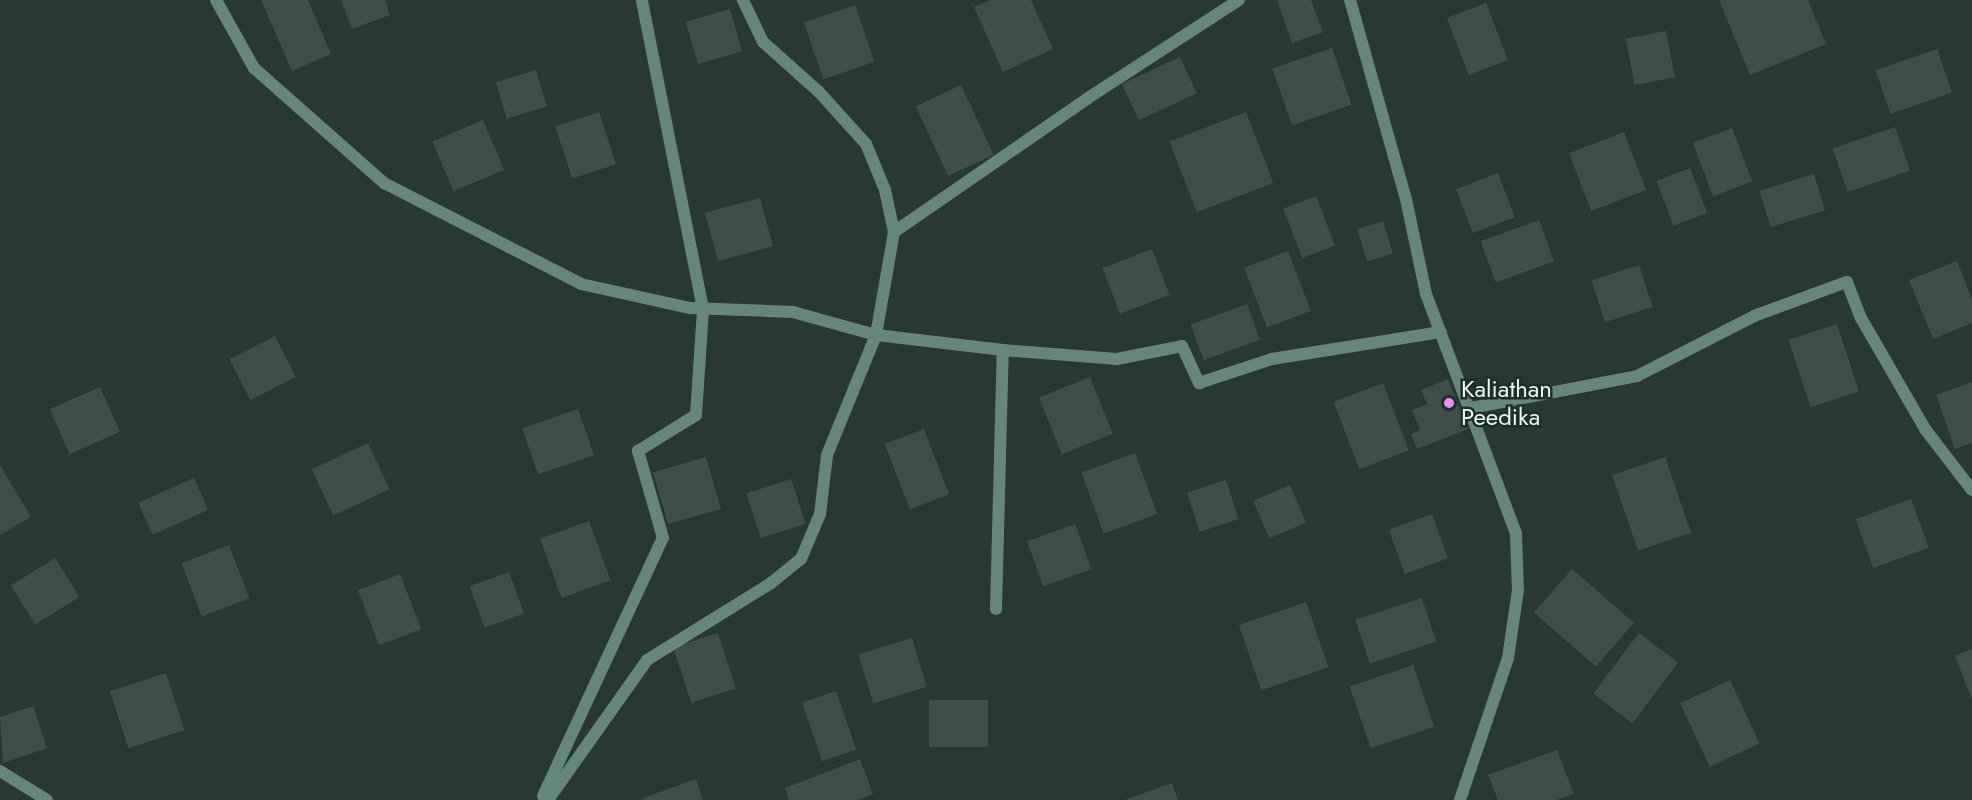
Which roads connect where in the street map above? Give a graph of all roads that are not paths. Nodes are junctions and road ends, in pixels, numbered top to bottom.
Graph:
1 (216, 0) edge
2 (642, 0) edge
3 (743, 0) edge
4 (1239, 0) edge
5 (1350, 0) edge
6 (894, 232) junction
7 (703, 309) junction
8 (1441, 332) junction
9 (876, 335) junction
10 (1003, 350) junction
11 (1471, 408) junction
12 (1972, 490) edge
13 (996, 609) dead end
14 (0, 771) edge
15 (47, 800) edge
16 (541, 800) edge
17 (548, 800) edge
18 (1460, 800) edge

1 - 7 street
2 - 7 street
3 - 6 street
4 - 6 street
5 - 8 street
6 - 9 street
7 - 9 street
7 - 16 street
8 - 10 street
8 - 11 street
9 - 10 street
9 - 17 street
10 - 13 street
11 - 12 street
11 - 18 street
14 - 15 street

